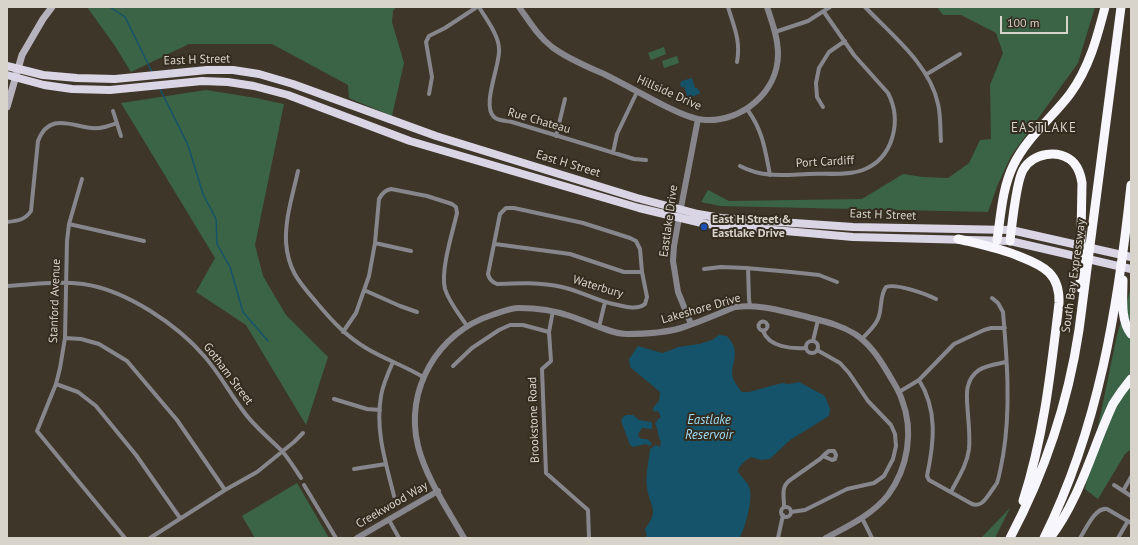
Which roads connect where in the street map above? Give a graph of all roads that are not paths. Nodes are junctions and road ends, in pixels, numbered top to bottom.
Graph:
1 (52, 7) edge
2 (478, 7) edge
3 (519, 7) edge
4 (728, 7) edge
5 (767, 7) edge
6 (830, 7) edge
7 (866, 7) edge
8 (1105, 7) edge
9 (1122, 7) edge
10 (824, 12) junction
11 (775, 32) junction
12 (845, 41) junction
13 (960, 54) dead end
14 (737, 62) dead end
15 (7, 66) edge
16 (18, 69) junction
17 (927, 74) junction
18 (7, 75) edge
19 (15, 78) junction
20 (637, 92) junction
21 (429, 94) dead end
22 (565, 99) dead end
23 (7, 107) edge
24 (823, 107) dead end
25 (747, 109) junction
26 (113, 111) dead end
27 (698, 119) junction
28 (117, 123) junction
29 (121, 136) dead end
30 (556, 136) junction
31 (941, 141) dead end
32 (613, 153) junction
33 (646, 160) dead end
34 (740, 166) dead end
35 (298, 171) dead end
36 (770, 175) junction
37 (82, 179) dead end
38 (1131, 185) edge
39 (680, 214) junction
40 (7, 222) edge
41 (69, 224) junction
42 (999, 229) junction
43 (1011, 230) junction
44 (958, 239) junction
45 (997, 240) junction
46 (1010, 241) junction
47 (144, 242) dead end
48 (376, 244) junction
49 (495, 244) junction
50 (411, 251) dead end
51 (1131, 256) edge
52 (748, 268) junction
53 (1131, 269) edge
54 (704, 270) dead end
55 (642, 272) junction
56 (1083, 273) junction
57 (837, 282) dead end
58 (65, 283) junction
59 (7, 286) edge
60 (1120, 289) junction
61 (364, 290) junction
62 (992, 298) dead end
63 (936, 299) dead end
64 (605, 302) junction
65 (750, 306) junction
66 (553, 311) junction
67 (418, 312) dead end
68 (818, 320) junction
69 (691, 324) junction
70 (467, 326) junction
71 (600, 327) junction
72 (1005, 328) junction
73 (763, 331) dead end
74 (343, 332) junction
75 (549, 332) junction
76 (1131, 334) edge
77 (65, 338) junction
78 (862, 339) junction
79 (813, 341) junction
80 (806, 348) junction
81 (817, 350) junction
82 (393, 362) junction
83 (1006, 362) junction
84 (453, 366) dead end
85 (423, 377) junction
86 (918, 380) junction
87 (1131, 380) edge
88 (56, 384) junction
89 (899, 392) junction
90 (334, 399) dead end
91 (380, 410) junction
92 (303, 434) dead end
93 (282, 452) junction
94 (823, 456) dead end
95 (386, 464) junction
96 (354, 469) dead end
97 (1131, 477) edge
98 (301, 478) dead end
99 (304, 485) dead end
100 (1114, 485) dead end
101 (225, 490) junction
102 (1123, 491) junction
103 (438, 492) junction
104 (951, 492) junction
105 (394, 496) dead end
106 (1131, 496) edge
107 (784, 507) junction
108 (791, 512) junction
109 (783, 516) junction
110 (180, 518) junction
111 (862, 518) junction
112 (389, 520) junction
113 (1130, 522) edge
114 (125, 538) edge
115 (150, 538) edge
116 (336, 538) edge
117 (357, 538) edge
118 (399, 538) edge
119 (464, 538) edge
120 (589, 538) edge
121 (778, 538) edge
122 (826, 538) edge
123 (872, 538) edge
124 (1010, 538) edge
125 (1044, 538) edge
126 (1050, 538) edge
127 (1080, 538) edge
128 (1118, 538) edge

1 - 16 main road
2 - 21 street
2 - 30 street, Rue Chateau
3 - 20 street, Hillside Drive
4 - 14 street
5 - 11 street, Hillside Drive
6 - 10 street
7 - 17 street
8 - 42 highway
9 - 56 highway, South Bay Expressway
10 - 11 street
10 - 12 street, Port Cardiff
11 - 25 street, Hillside Drive
12 - 24 street
12 - 36 street, Port Cardiff
13 - 17 street
15 - 16 main road, East H Street
16 - 19 main road
16 - 39 main road, East H Street
17 - 31 street
18 - 19 main road, East H Street
19 - 23 main road
19 - 39 main road, East H Street
20 - 27 street, Hillside Drive
20 - 32 street
22 - 30 street
25 - 27 street, Hillside Drive
25 - 36 street
26 - 28 street
27 - 39 street, Eastlake Drive
28 - 29 street
28 - 40 street
30 - 32 street, Rue Chateau
32 - 33 street, Rue Chateau
34 - 36 street, Port Cardiff
35 - 74 street
37 - 41 street, Stanford Avenue
38 - 60 highway
39 - 42 main road, East H Street
39 - 44 main road, East H Street
39 - 69 street, Eastlake Drive
41 - 47 street
41 - 58 street, Stanford Avenue
42 - 43 main road, East H Street
42 - 45 highway
43 - 46 highway
43 - 51 main road, East H Street
43 - 56 highway
44 - 45 main road, East H Street
44 - 124 highway
45 - 46 main road, East H Street
46 - 53 main road, East H Street
48 - 50 street
48 - 61 street
48 - 70 street
49 - 55 street
49 - 55 street, Waterbury
49 - 64 street, Waterbury
52 - 54 street
52 - 57 street
52 - 65 street
55 - 64 street, Waterbury
56 - 124 highway, South Bay Expressway
58 - 59 street, Gotham Street
58 - 77 street, Stanford Avenue
58 - 93 street, Gotham Street
60 - 76 highway
60 - 125 highway
61 - 67 street
61 - 74 street
62 - 72 street
63 - 78 street
64 - 71 street
65 - 68 street, Lakeshore Drive
65 - 69 street, Lakeshore Drive
66 - 70 street, Lakeshore Drive
66 - 71 street, Lakeshore Drive
66 - 75 street, Brookstone Road
68 - 78 street, Lakeshore Drive
68 - 79 street
69 - 71 street, Lakeshore Drive
70 - 85 street, Lakeshore Drive
72 - 83 street
72 - 86 street
73 - 80 street
74 - 82 street
75 - 84 street
75 - 120 street, Brookstone Road
77 - 88 street, Stanford Avenue
77 - 101 street
78 - 89 street, Lakeshore Drive
79 - 80 street
79 - 81 street
80 - 81 street
81 - 108 street
82 - 85 street
82 - 91 street
83 - 104 street
83 - 104 street
85 - 103 street, Lakeshore Drive
86 - 89 street
86 - 104 street
87 - 126 highway
88 - 110 street
88 - 114 street, Stanford Avenue
89 - 111 street, Lakeshore Drive
90 - 91 street
91 - 95 street
92 - 93 street
93 - 98 street, Gotham Street
93 - 101 street
94 - 107 street
95 - 96 street
95 - 105 street
97 - 102 street
99 - 116 street
100 - 102 street
101 - 110 street
102 - 106 street
103 - 112 street, Creekwood Way
103 - 119 street, Lakeshore Drive
107 - 108 street
107 - 109 street
108 - 109 street
109 - 121 street
110 - 115 street
111 - 122 street, Lakeshore Drive
111 - 123 street
112 - 117 street, Creekwood Way
112 - 118 street
113 - 127 street
113 - 128 street

